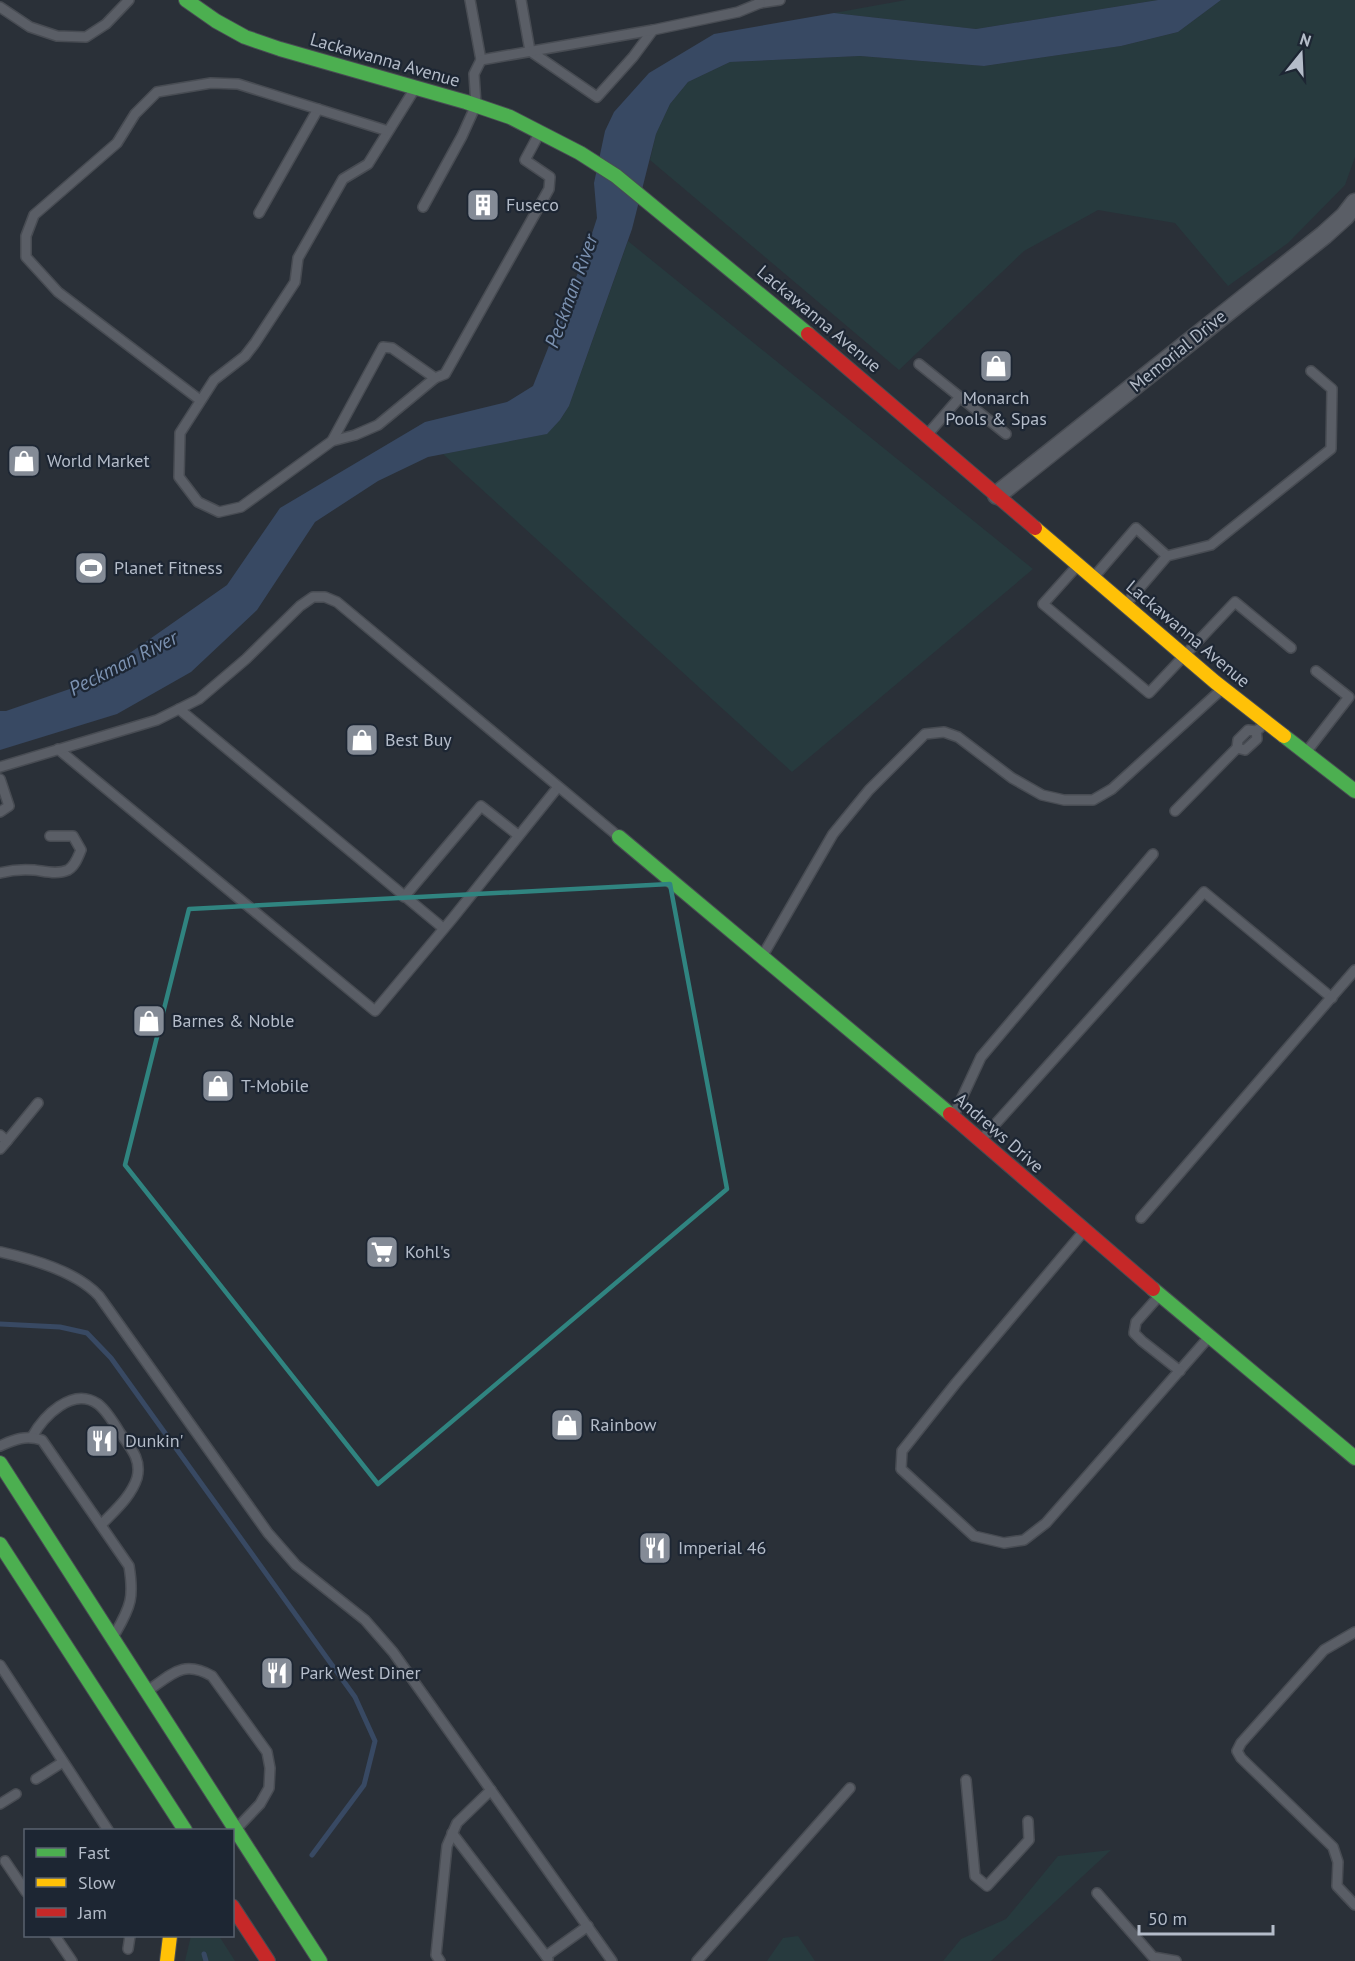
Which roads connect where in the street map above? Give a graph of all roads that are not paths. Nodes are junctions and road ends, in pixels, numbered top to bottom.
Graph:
1 (129, 0) edge
2 (186, 0) edge
3 (470, 0) edge
4 (521, 0) edge
5 (780, 0) edge
6 (760, 2) edge
7 (0, 7) edge
8 (653, 30) junction
9 (530, 51) junction
10 (482, 60) junction
11 (416, 88) junction
12 (476, 105) junction
13 (318, 109) junction
14 (388, 131) junction
15 (541, 132) junction
16 (1355, 203) edge
17 (423, 207) dead end
18 (259, 213) dead end
19 (919, 364) dead end
20 (1311, 371) dead end
21 (435, 378) junction
22 (960, 397) junction
23 (200, 400) junction
24 (1006, 434) dead end
25 (927, 435) junction
26 (332, 441) junction
27 (997, 495) junction
28 (1167, 556) junction
29 (1078, 565) junction
30 (1093, 578) junction
31 (1125, 605) junction
32 (1291, 648) dead end
33 (1185, 656) junction
34 (1316, 671) dead end
35 (1224, 688) junction
36 (178, 709) junction
37 (1261, 726) junction
38 (58, 748) junction
39 (1306, 753) junction
40 (0, 767) edge
41 (0, 778) edge
42 (558, 787) junction
43 (1355, 791) edge
44 (1175, 811) dead end
45 (0, 812) edge
46 (50, 836) dead end
47 (518, 836) junction
48 (619, 837) joint
49 (1153, 854) dead end
50 (0, 873) edge
51 (404, 897) junction
52 (443, 928) junction
53 (762, 957) junction
54 (1355, 970) edge
55 (1332, 998) junction
56 (38, 1103) dead end
57 (953, 1117) junction
58 (981, 1140) junction
59 (2, 1141) edge
60 (1141, 1218) dead end
61 (1084, 1231) junction
62 (1, 1252) edge
63 (1160, 1295) junction
64 (1209, 1337) junction
65 (1180, 1371) junction
66 (32, 1437) junction
67 (0, 1446) edge
68 (1355, 1458) edge
69 (0, 1463) edge
70 (101, 1525) junction
71 (0, 1544) edge
72 (1354, 1634) edge
73 (112, 1639) junction
74 (0, 1665) edge
75 (146, 1692) junction
76 (136, 1753) junction
77 (63, 1762) junction
78 (36, 1779) dead end
79 (966, 1780) dead end
80 (850, 1788) dead end
81 (491, 1790) junction
82 (16, 1794) dead end
83 (148, 1797) dead end
84 (0, 1804) edge
85 (1028, 1821) dead end
86 (107, 1829) edge
87 (184, 1829) edge
88 (235, 1830) junction
89 (452, 1833) junction
90 (5, 1861) dead end
91 (24, 1889) edge
92 (1097, 1893) dead end
93 (1355, 1905) edge
94 (234, 1909) edge
95 (588, 1926) junction
96 (56, 1937) edge
97 (130, 1937) edge
98 (170, 1937) edge
99 (128, 1949) dead end
100 (548, 1959) edge
101 (1150, 1959) edge
102 (72, 1961) edge
103 (167, 1961) edge
104 (268, 1961) edge
105 (320, 1961) edge
106 (440, 1961) edge
107 (612, 1961) edge
108 (697, 1961) edge
109 (1176, 1961) edge

1 - 7 lane
2 - 11 main road, Lackawanna Avenue
3 - 10 lane
4 - 9 lane
5 - 6 lane
6 - 8 lane
8 - 9 lane
8 - 9 lane
9 - 10 lane
10 - 12 lane
11 - 12 main road, Lackawanna Avenue
11 - 14 lane
12 - 15 main road, Lackawanna Avenue
12 - 17 lane
13 - 14 lane
13 - 18 lane
13 - 23 lane
14 - 23 lane
15 - 21 lane
15 - 25 main road, Lackawanna Avenue
16 - 27 street, Memorial Drive
19 - 22 lane
20 - 28 lane
21 - 26 lane
21 - 26 lane
22 - 24 lane
22 - 25 lane
23 - 26 lane
25 - 27 main road, Lackawanna Avenue
27 - 29 main road, Lackawanna Avenue
28 - 30 lane
28 - 31 lane
29 - 30 main road, Lackawanna Avenue
29 - 33 lane
30 - 31 main road, Lackawanna Avenue
31 - 33 main road, Lackawanna Avenue
32 - 33 lane
33 - 35 main road, Lackawanna Avenue
34 - 39 lane
35 - 37 main road, Lackawanna Avenue
35 - 53 lane
36 - 38 lane
36 - 42 lane
36 - 51 lane
37 - 39 main road, Lackawanna Avenue
37 - 44 lane
38 - 40 lane
38 - 52 lane
39 - 43 main road, Lackawanna Avenue
41 - 45 lane
42 - 47 lane
42 - 48 lane
46 - 50 lane
47 - 51 lane
47 - 52 lane
48 - 53 main road, Andrews Drive
49 - 57 lane
51 - 52 lane
53 - 57 main road, Andrews Drive
54 - 55 lane
55 - 58 lane
55 - 60 lane
56 - 59 lane
57 - 58 main road, Andrews Drive
58 - 61 main road, Andrews Drive
61 - 63 main road, Andrews Drive
61 - 65 lane
62 - 81 lane
63 - 64 main road, Andrews Drive
63 - 65 lane
64 - 65 lane
64 - 68 main road, Andrews Drive
66 - 67 lane
66 - 70 lane
66 - 70 lane
69 - 73 main road
70 - 73 lane
71 - 76 main road
72 - 93 lane
73 - 75 main road
74 - 77 lane
75 - 88 main road
75 - 88 lane
76 - 83 main road
76 - 87 main road
77 - 78 lane
77 - 86 lane
79 - 85 lane
80 - 108 lane
81 - 89 lane
81 - 95 lane
82 - 84 lane
88 - 105 main road
89 - 100 lane
89 - 106 lane
90 - 91 lane
92 - 101 lane
94 - 104 main road
95 - 100 lane
95 - 107 lane
96 - 102 lane
97 - 99 lane
98 - 103 main road
101 - 109 lane

